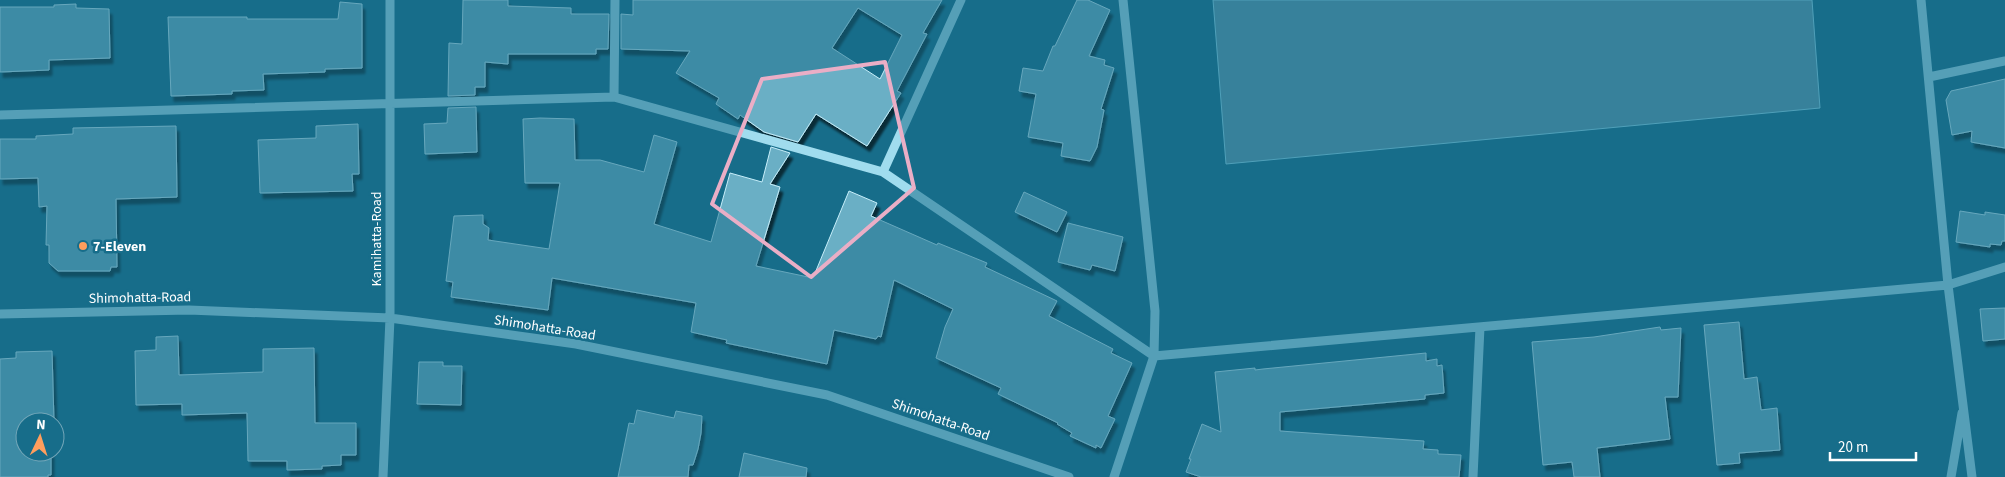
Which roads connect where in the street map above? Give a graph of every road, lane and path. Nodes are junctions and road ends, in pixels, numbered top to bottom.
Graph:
1 (390, 0) edge
2 (616, 0) edge
3 (961, 0) edge
4 (1123, 0) edge
5 (1921, 0) edge
6 (2005, 61) edge
7 (1929, 78) junction
8 (614, 97) junction
9 (390, 105) junction
10 (0, 115) edge
11 (883, 172) junction
12 (2005, 267) edge
13 (1948, 285) junction
14 (0, 314) edge
15 (390, 318) junction
16 (1480, 327) junction
17 (1154, 356) junction
18 (1964, 402) junction
19 (383, 477) edge
20 (1069, 477) edge
21 (1114, 477) edge
22 (1473, 477) edge
23 (1951, 477) edge
24 (1972, 477) edge

1 - 9 street, Kamihatta-Road
2 - 8 street
3 - 11 street
4 - 17 street
5 - 7 street
6 - 7 street
7 - 13 street
8 - 9 street
8 - 11 street
9 - 10 street
9 - 15 street, Kamihatta-Road
11 - 17 street
12 - 13 street
13 - 16 street
13 - 18 street
14 - 15 street, Shimohatta-Road
15 - 19 street, Kamihatta-Road
15 - 20 street, Shimohatta-Road
16 - 17 street
16 - 22 street
17 - 21 street
18 - 23 street
18 - 24 street

